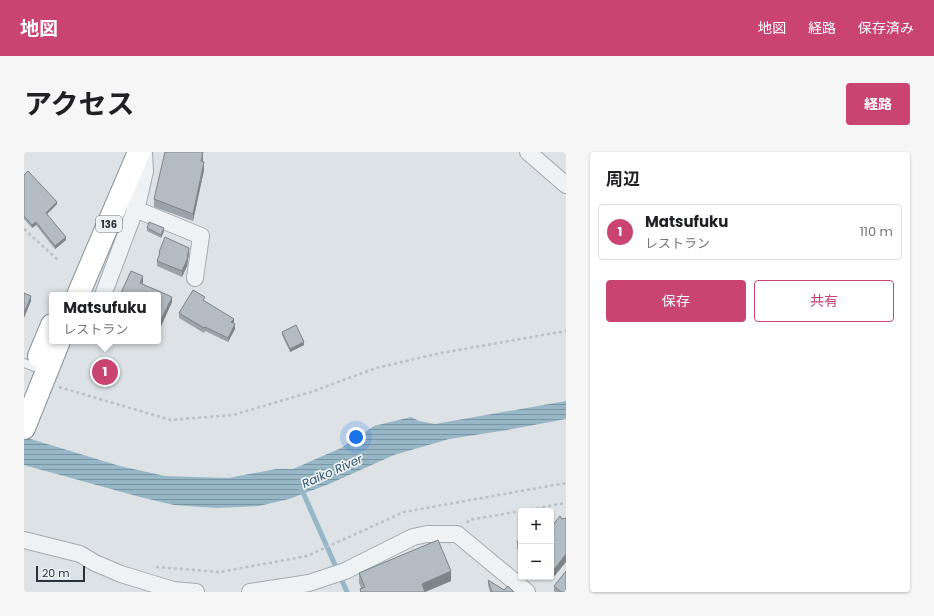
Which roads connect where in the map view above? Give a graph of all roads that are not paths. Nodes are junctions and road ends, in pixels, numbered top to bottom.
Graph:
1 (125, 152) edge
2 (139, 152) edge
3 (144, 152) edge
4 (528, 152) edge
5 (566, 185) edge
6 (135, 209) junction
7 (195, 278) dead end
8 (66, 292) edge
9 (79, 292) edge
10 (104, 292) edge
11 (49, 333) edge
12 (57, 344) edge
13 (31, 381) edge
14 (24, 428) edge
15 (24, 540) edge
16 (196, 592) edge
17 (250, 592) edge
18 (527, 592) edge

1 - 8 highway, 136
2 - 9 highway, 136
3 - 6 street
4 - 5 street
6 - 7 street
6 - 10 street
11 - 13 highway
12 - 13 highway
13 - 14 highway
15 - 16 street
17 - 18 street

